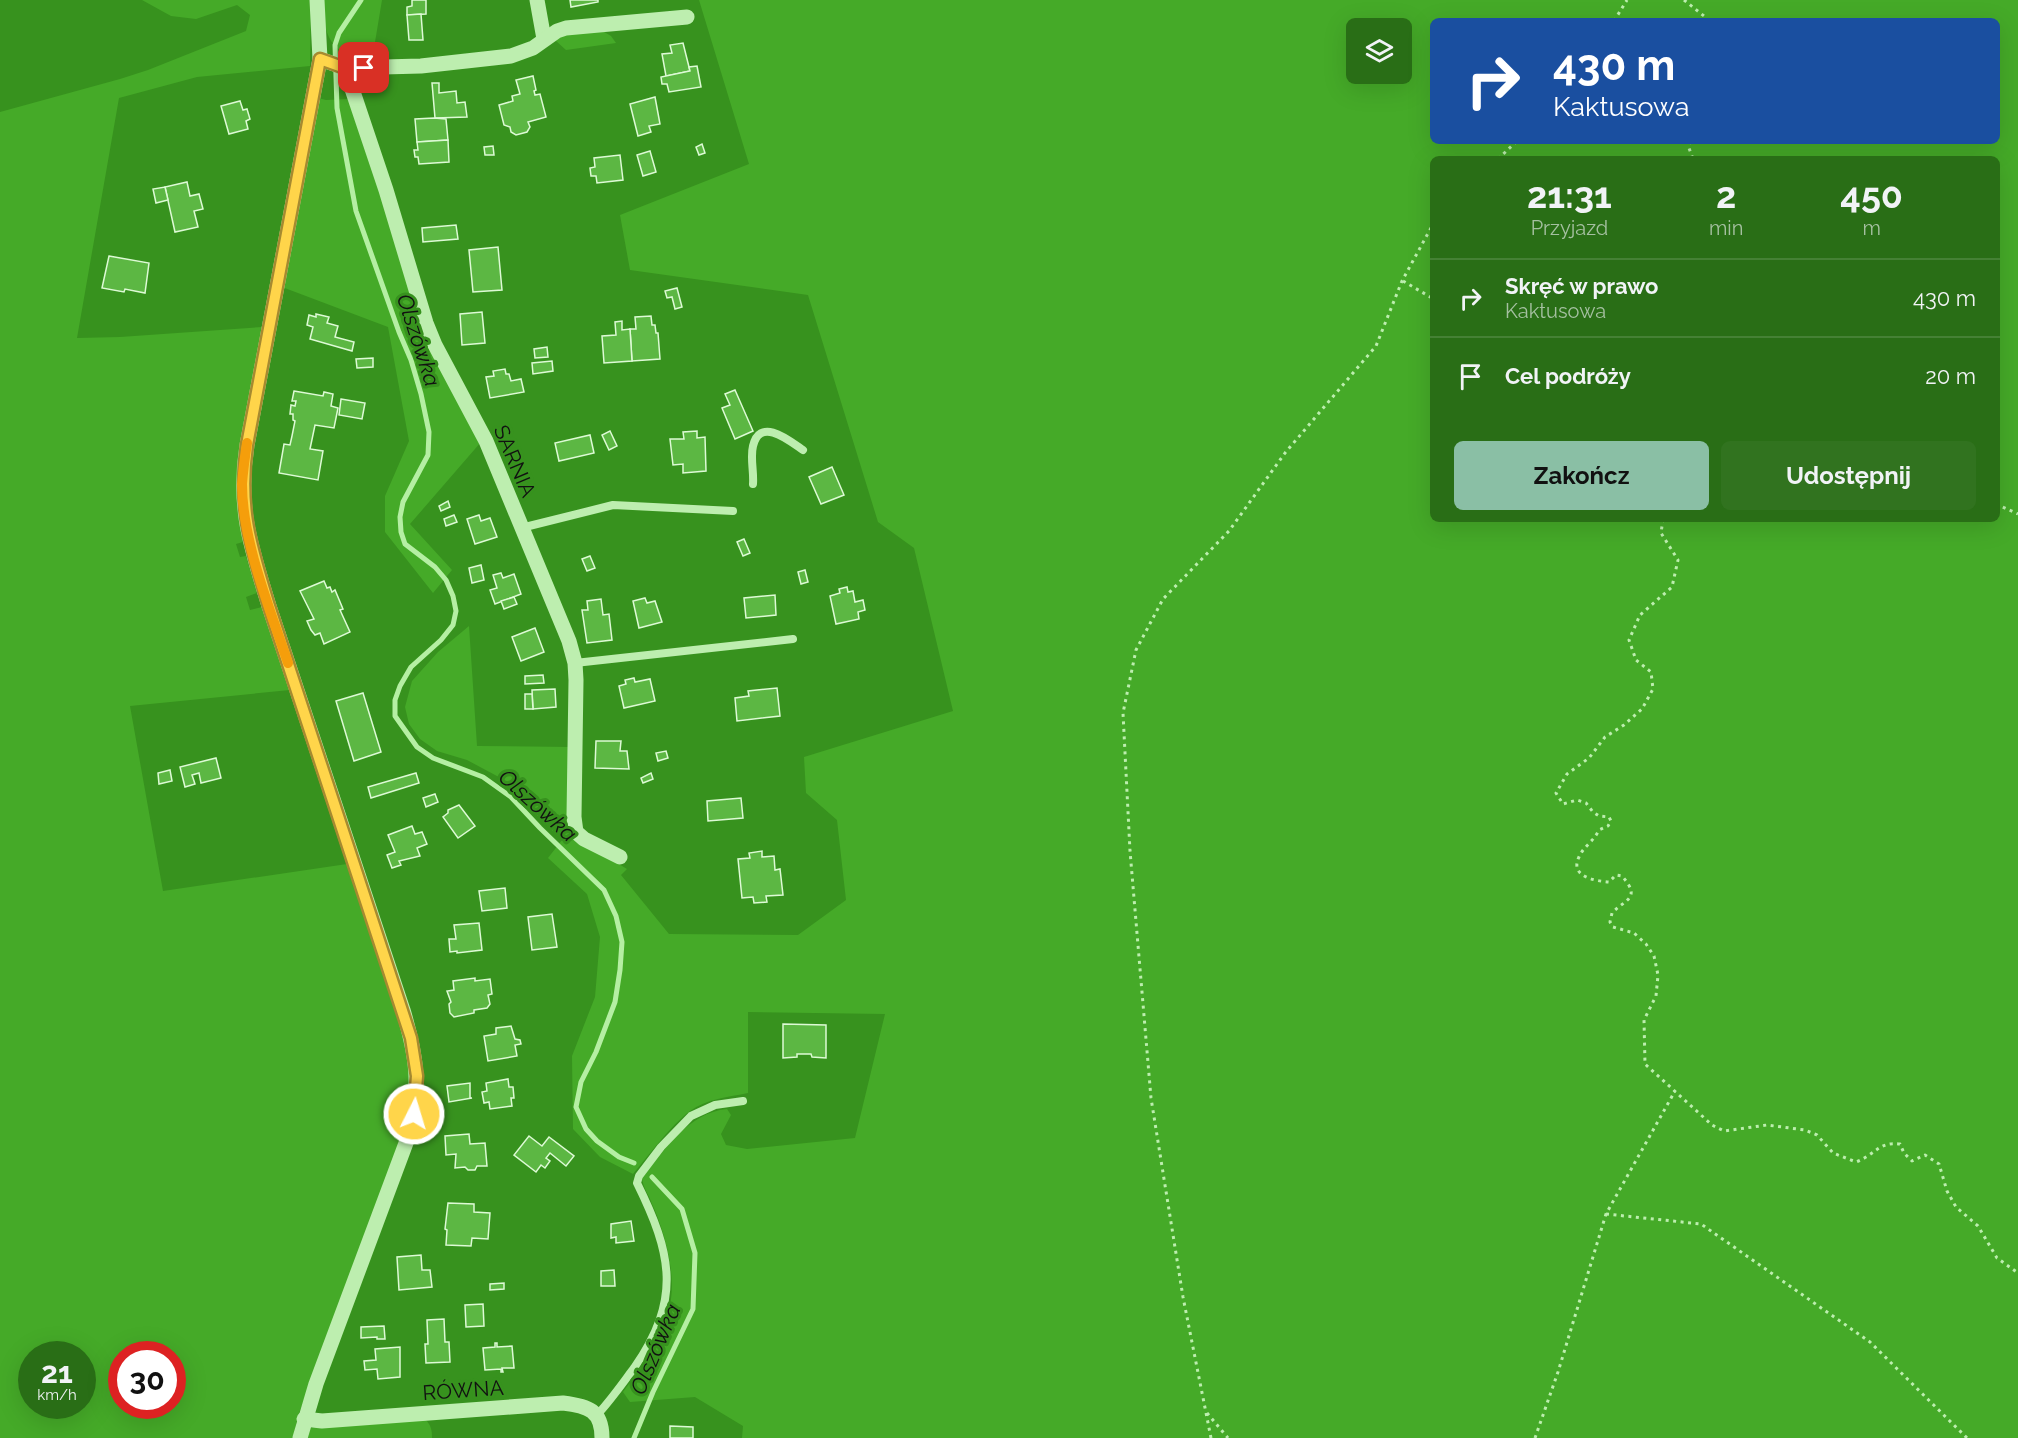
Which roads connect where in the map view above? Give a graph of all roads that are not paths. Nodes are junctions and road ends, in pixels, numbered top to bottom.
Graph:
1 (317, 0) edge
2 (537, 0) edge
3 (687, 17) dead end
4 (544, 39) junction
5 (325, 61) junction
6 (345, 68) junction
7 (803, 450) dead end
8 (753, 484) dead end
9 (733, 511) dead end
10 (521, 528) junction
11 (793, 639) dead end
12 (575, 663) junction
13 (620, 857) dead end
14 (743, 1101) dead end
15 (597, 1415) junction
16 (304, 1419) junction
17 (300, 1438) edge
18 (602, 1438) edge

1 - 5 street
2 - 4 street
3 - 4 street
4 - 6 street
5 - 6 street
5 - 16 street
6 - 10 street, SARNIA
7 - 8 lane
9 - 10 lane
10 - 12 street, SARNIA
11 - 12 lane
12 - 13 street, SARNIA
14 - 15 lane
15 - 16 street, RÓWNA
15 - 18 street
16 - 17 street

